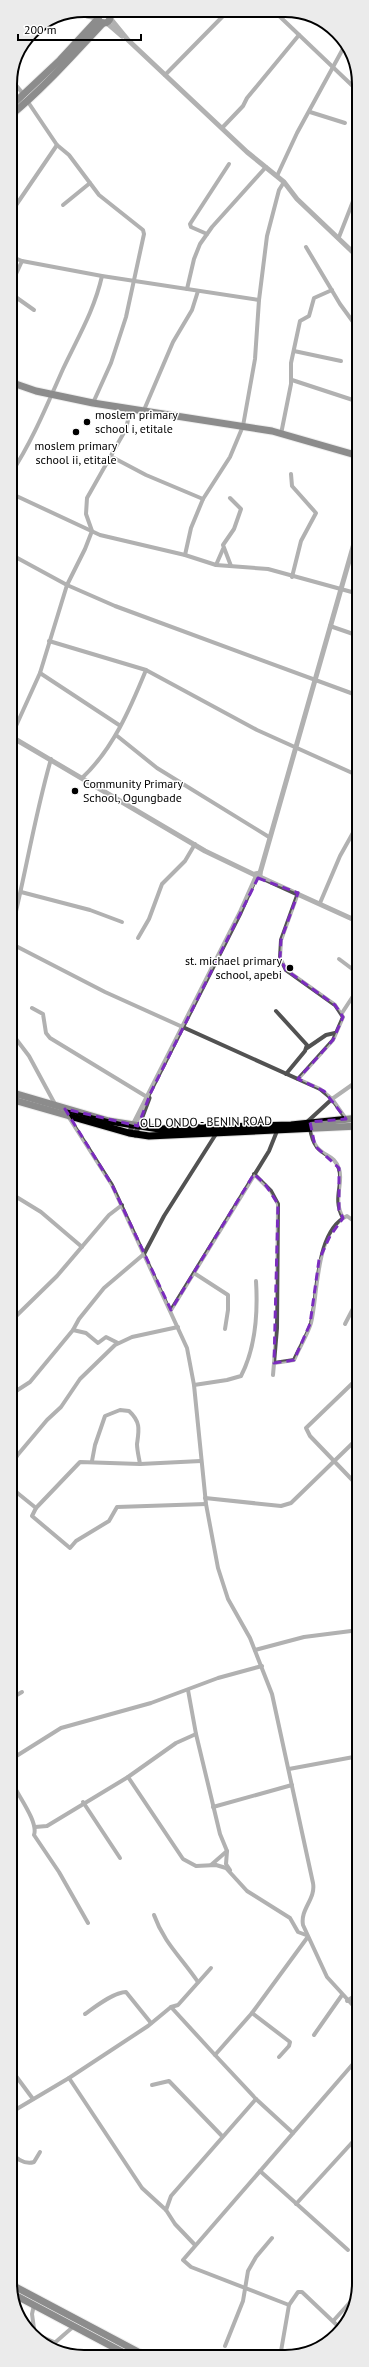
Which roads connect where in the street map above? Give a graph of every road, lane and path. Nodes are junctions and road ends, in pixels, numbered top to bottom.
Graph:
1 (104, 17) edge
2 (222, 17) edge
3 (279, 17) edge
4 (299, 35) junction
5 (342, 50) edge
6 (333, 66) junction
7 (166, 75) junction
8 (352, 85) edge
9 (17, 87) edge
10 (26, 99) junction
11 (17, 104) edge
12 (17, 109) edge
13 (310, 112) junction
14 (345, 123) dead end
15 (222, 128) junction
16 (57, 145) junction
17 (229, 164) dead end
18 (266, 167) junction
19 (277, 176) junction
20 (284, 182) junction
21 (90, 183) junction
22 (17, 204) edge
23 (352, 204) edge
24 (64, 205) dead end
25 (207, 234) junction
26 (339, 237) junction
27 (306, 247) dead end
28 (352, 251) edge
29 (17, 259) edge
30 (22, 261) junction
31 (17, 272) edge
32 (102, 276) junction
33 (134, 282) junction
34 (187, 289) junction
35 (332, 290) junction
36 (198, 291) junction
37 (17, 298) edge
38 (259, 300) junction
39 (34, 310) dead end
40 (352, 322) edge
41 (294, 351) junction
42 (341, 361) dead end
43 (292, 380) junction
44 (17, 385) edge
45 (17, 389) edge
46 (52, 396) junction
47 (352, 400) edge
48 (93, 403) junction
49 (144, 410) junction
50 (130, 411) junction
51 (243, 428) junction
52 (281, 434) junction
53 (352, 454) edge
54 (112, 457) junction
55 (352, 457) edge
56 (17, 464) edge
57 (292, 474) dead end
58 (17, 497) edge
59 (230, 498) dead end
60 (203, 499) junction
61 (92, 531) junction
62 (223, 550) junction
63 (352, 550) edge
64 (185, 555) junction
65 (17, 558) edge
66 (216, 565) junction
67 (231, 566) junction
68 (292, 577) junction
69 (67, 585) junction
70 (340, 590) junction
71 (352, 593) edge
72 (330, 626) junction
73 (352, 634) edge
74 (49, 641) junction
75 (146, 670) junction
76 (40, 673) junction
77 (314, 680) junction
78 (352, 694) edge
79 (17, 723) edge
80 (120, 725) junction
81 (116, 735) junction
82 (17, 739) edge
83 (296, 749) junction
84 (51, 759) junction
85 (352, 773) edge
86 (82, 778) junction
87 (352, 835) edge
88 (269, 837) junction
89 (195, 844) junction
90 (258, 875) junction
91 (21, 892) junction
92 (296, 892) junction
93 (320, 903) junction
94 (17, 908) edge
95 (352, 919) edge
96 (122, 922) dead end
97 (138, 938) dead end
98 (17, 947) edge
99 (339, 959) dead end
100 (352, 969) edge
101 (352, 998) edge
102 (32, 1008) dead end
103 (276, 1011) dead end
104 (342, 1013) junction
105 (183, 1027) junction
106 (335, 1033) junction
107 (17, 1040) edge
108 (307, 1048) junction
109 (286, 1074) junction
110 (298, 1079) junction
111 (352, 1085) edge
112 (151, 1092) junction
113 (17, 1094) edge
114 (147, 1097) junction
115 (332, 1099) junction
116 (17, 1101) edge
117 (56, 1106) junction
118 (67, 1112) junction
119 (346, 1119) junction
120 (352, 1119) edge
121 (309, 1124) junction
122 (135, 1126) junction
123 (352, 1126) edge
124 (277, 1131) junction
125 (132, 1134) junction
126 (216, 1134) junction
127 (254, 1174) junction
128 (17, 1197) edge
129 (122, 1205) junction
130 (344, 1218) junction
131 (352, 1220) edge
132 (82, 1247) junction
133 (144, 1254) junction
134 (194, 1273) junction
135 (256, 1281) dead end
136 (171, 1310) junction
137 (352, 1310) edge
138 (17, 1315) edge
139 (345, 1324) dead end
140 (178, 1327) junction
141 (225, 1329) dead end
142 (73, 1330) junction
143 (118, 1343) junction
144 (274, 1363) junction
145 (273, 1375) dead end
146 (352, 1384) edge
147 (194, 1385) junction
148 (17, 1390) edge
149 (352, 1444) edge
150 (17, 1456) edge
151 (92, 1461) junction
152 (201, 1461) junction
153 (334, 1461) junction
154 (140, 1464) junction
155 (352, 1480) edge
156 (17, 1493) edge
157 (205, 1498) junction
158 (206, 1504) junction
159 (36, 1508) junction
160 (352, 1631) edge
161 (255, 1650) junction
162 (262, 1666) junction
163 (188, 1690) junction
164 (22, 1692) dead end
165 (17, 1695) edge
166 (196, 1734) junction
167 (17, 1756) edge
168 (352, 1757) edge
169 (289, 1769) junction
170 (128, 1777) junction
171 (292, 1785) junction
172 (17, 1792) edge
173 (83, 1802) junction
174 (213, 1807) junction
175 (35, 1827) junction
176 (227, 1851) junction
177 (120, 1858) dead end
178 (211, 1865) junction
179 (231, 1872) junction
180 (154, 1915) dead end
181 (88, 1923) dead end
182 (307, 1936) junction
183 (211, 1968) dead end
184 (198, 1982) junction
185 (342, 1995) junction
186 (352, 1998) edge
187 (347, 2001) junction
188 (352, 2006) edge
189 (171, 2007) junction
190 (252, 2013) junction
191 (85, 2014) dead end
192 (150, 2023) junction
193 (314, 2035) dead end
194 (215, 2055) junction
195 (279, 2057) dead end
196 (352, 2065) edge
197 (17, 2077) edge
198 (69, 2078) junction
199 (152, 2085) dead end
200 (33, 2099) junction
201 (256, 2099) junction
202 (17, 2109) edge
203 (293, 2132) junction
204 (222, 2136) junction
205 (352, 2143) edge
206 (40, 2152) dead end
207 (17, 2158) edge
208 (260, 2170) junction
209 (296, 2204) junction
210 (166, 2210) junction
211 (272, 2238) dead end
212 (195, 2245) junction
213 (348, 2250) dead end
214 (17, 2288) edge
215 (246, 2288) junction
216 (18, 2297) edge
217 (349, 2304) edge
218 (34, 2305) junction
219 (289, 2305) junction
220 (334, 2320) junction
221 (337, 2324) edge
222 (74, 2326) junction
223 (34, 2327) edge
224 (54, 2343) edge
225 (225, 2346) dead end
226 (119, 2350) edge
227 (135, 2350) edge
228 (281, 2350) edge

1 - 7 street
1 - 10 main road
2 - 7 street
3 - 4 street
4 - 6 street
4 - 15 street
5 - 6 street
6 - 8 street
6 - 13 street
7 - 15 street
9 - 10 street
10 - 11 main road
10 - 12 main road
10 - 16 street
13 - 14 street
13 - 19 street
15 - 18 street
16 - 21 street
16 - 22 street
17 - 25 street
18 - 19 street
18 - 25 street
19 - 20 street
20 - 26 street
20 - 38 street
21 - 24 street
21 - 33 street
23 - 26 street
25 - 34 street
26 - 28 street
27 - 35 street
29 - 30 street
30 - 31 street
30 - 32 street
32 - 33 street
32 - 46 street
33 - 34 street
33 - 48 street
34 - 36 street
35 - 40 street
35 - 41 street
36 - 38 street
36 - 49 street
37 - 39 street
38 - 51 street
41 - 42 street
41 - 43 street
43 - 47 street
43 - 52 street
44 - 46 main road
45 - 46 main road
46 - 48 main road
46 - 50 main road
46 - 56 street
48 - 49 main road
49 - 51 main road
50 - 51 main road
50 - 54 street
51 - 52 main road
51 - 55 main road
51 - 60 street
52 - 53 main road
54 - 60 street
54 - 61 street
57 - 68 street
58 - 61 street
59 - 62 street
60 - 64 street
61 - 64 street
61 - 69 street
62 - 66 street
62 - 67 street
63 - 70 street
64 - 66 street
65 - 69 street
66 - 67 street
67 - 68 street
68 - 70 street
69 - 74 street
69 - 77 street
70 - 71 street
70 - 72 street
72 - 73 street
72 - 77 street
74 - 75 street
74 - 76 street
75 - 80 street
75 - 83 street
76 - 79 street
76 - 80 street
77 - 78 street
77 - 83 street
80 - 81 street
81 - 86 street
81 - 88 street
82 - 84 street
83 - 85 street
83 - 88 street
84 - 86 street
84 - 91 street
86 - 89 street
87 - 93 street
88 - 90 street
89 - 90 street
89 - 97 street
90 - 92 street
90 - 105 street
91 - 94 street
91 - 96 street
92 - 93 street
92 - 104 street
93 - 95 street
98 - 105 street
99 - 100 street
101 - 104 street
102 - 114 street
103 - 108 street
104 - 106 street
105 - 109 street
105 - 112 street
106 - 108 street
106 - 110 street
107 - 117 street
108 - 109 street
109 - 110 street
110 - 115 street
111 - 115 street
112 - 114 street
112 - 122 street
113 - 117 main road, OLD ONDO - BENIN ROAD
114 - 122 street
115 - 119 street
115 - 121 street
116 - 118 main road, OLD ONDO - BENIN ROAD
117 - 118 main road, OLD ONDO - BENIN ROAD
118 - 122 main road, OLD ONDO - BENIN ROAD
118 - 125 main road, OLD ONDO - BENIN ROAD
118 - 129 street
119 - 120 main road, OLD ONDO - BENIN ROAD
119 - 121 main road, OLD ONDO - BENIN ROAD
121 - 122 main road, OLD ONDO - BENIN ROAD
121 - 123 main road, OLD ONDO - BENIN ROAD
121 - 124 main road, OLD ONDO - BENIN ROAD
121 - 130 street
122 - 125 street
124 - 126 main road, OLD ONDO - BENIN ROAD
124 - 127 street
125 - 126 main road, OLD ONDO - BENIN ROAD
126 - 133 street
127 - 134 street
127 - 144 street
128 - 132 street
129 - 132 street
129 - 133 street
130 - 131 street
130 - 144 street
132 - 138 street
133 - 136 street
133 - 142 street
134 - 136 street
134 - 141 street
135 - 147 street
136 - 140 street
137 - 139 street
140 - 143 street
140 - 147 street
142 - 143 street
142 - 148 street
143 - 150 street
144 - 145 street
146 - 153 street
147 - 152 street
149 - 153 street
151 - 154 street
151 - 154 street
151 - 159 street
152 - 154 street
152 - 157 street
153 - 155 street
153 - 157 street
156 - 159 street
157 - 158 street
158 - 159 street
158 - 161 street
160 - 161 street
161 - 162 street
162 - 163 street
162 - 169 street
163 - 166 street
163 - 167 street
164 - 165 street
166 - 170 street
166 - 174 street
168 - 169 street
169 - 171 street
170 - 173 street
170 - 178 street
171 - 174 street
171 - 182 street
172 - 175 street
173 - 175 street
173 - 177 street
174 - 176 street
175 - 181 street
176 - 178 street
176 - 179 street
178 - 179 street
179 - 182 street
180 - 184 street
182 - 185 street
182 - 190 street
183 - 184 street
184 - 189 street
185 - 187 street
185 - 193 street
186 - 187 street
187 - 188 street
189 - 192 street
189 - 194 street
190 - 194 street
190 - 195 street
191 - 192 street
192 - 198 street
194 - 201 street
196 - 203 street
197 - 200 street
198 - 200 street
198 - 210 street
199 - 204 street
200 - 202 street
201 - 203 street
201 - 204 street
203 - 208 street
204 - 210 street
205 - 209 street
206 - 207 street
208 - 209 street
208 - 212 street
209 - 213 street
210 - 212 street
211 - 215 street
212 - 215 street
214 - 227 main road
215 - 219 street
215 - 225 street
216 - 218 main road
217 - 220 street
218 - 222 main road
218 - 223 street
219 - 220 street
219 - 228 street
220 - 221 street
222 - 224 street
222 - 226 main road

